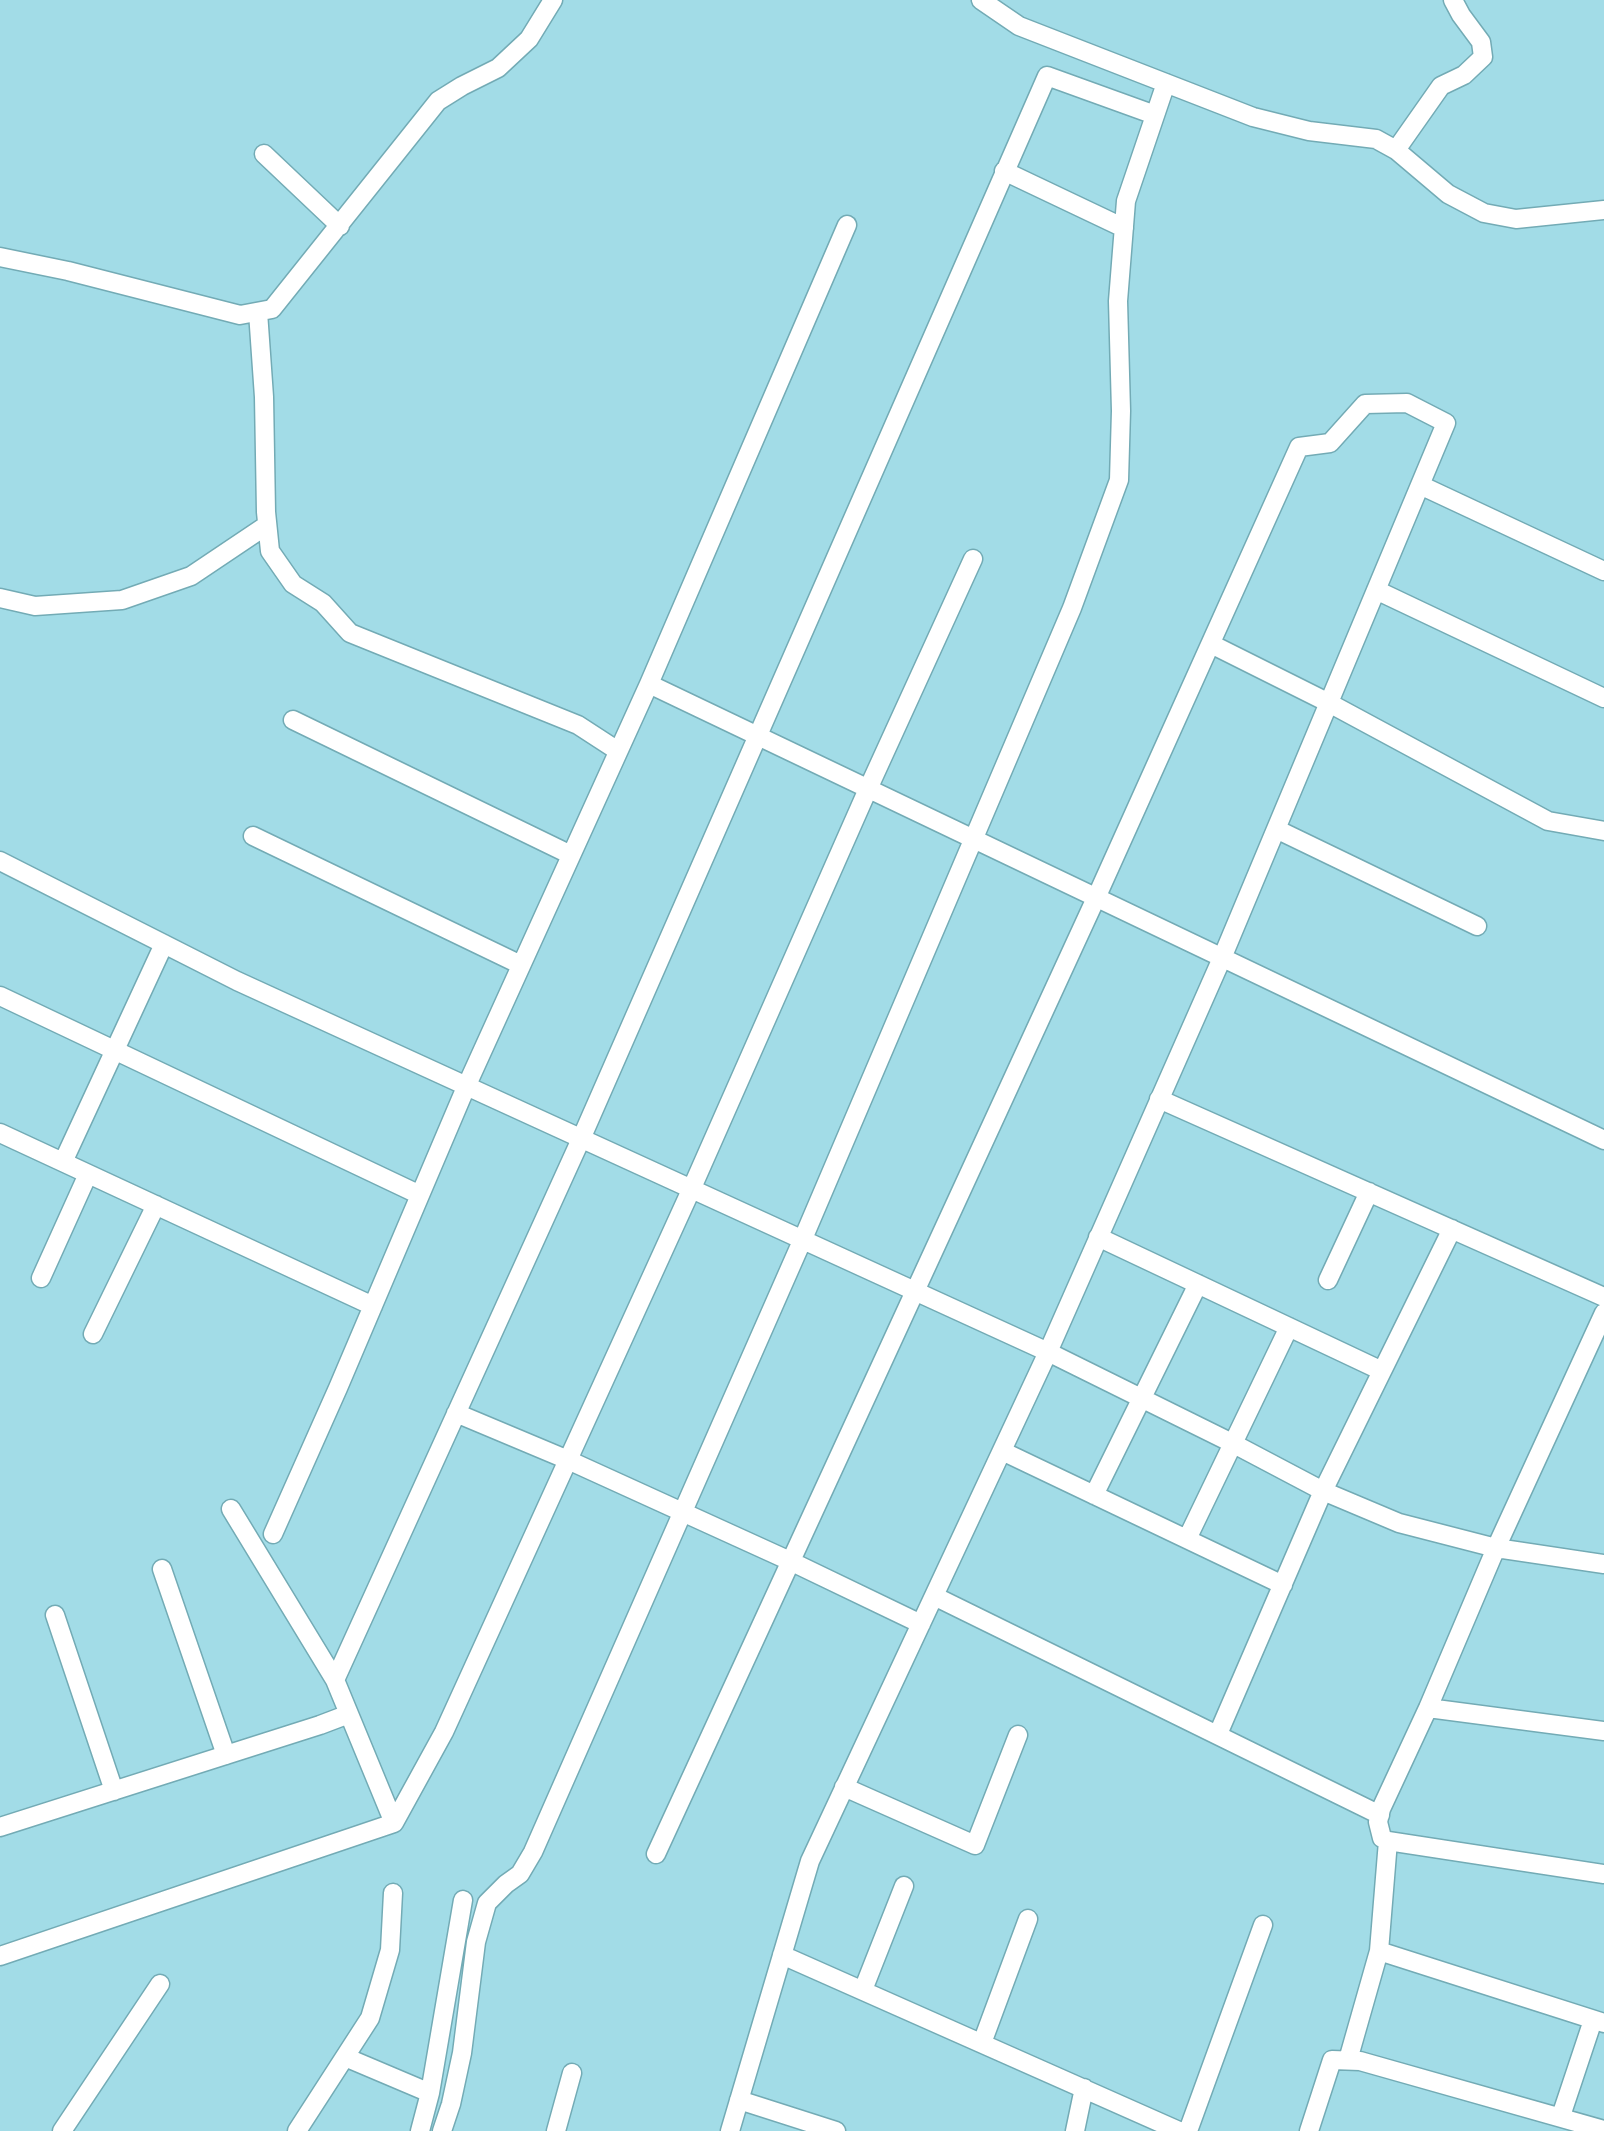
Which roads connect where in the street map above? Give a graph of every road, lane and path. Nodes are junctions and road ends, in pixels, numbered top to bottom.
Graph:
1 (553, 0) edge
2 (981, 0) edge
3 (1453, 0) edge
4 (1166, 83) junction
5 (1155, 116) junction
6 (1396, 150) junction
7 (264, 154) dead end
8 (1004, 171) junction
9 (1604, 210) edge
10 (848, 225) dead end
11 (340, 226) junction
12 (1124, 228) junction
13 (0, 257) edge
14 (258, 312) junction
15 (1420, 485) junction
16 (267, 525) junction
17 (973, 559) dead end
18 (1604, 571) edge
19 (1376, 590) junction
20 (0, 598) edge
21 (1211, 644) junction
22 (649, 684) junction
23 (1604, 698) edge
24 (1329, 703) junction
25 (293, 720) dead end
26 (757, 736) junction
27 (618, 751) junction
28 (868, 789) junction
29 (1276, 829) junction
30 (1604, 831) edge
31 (253, 836) dead end
32 (974, 839) junction
33 (571, 855) junction
34 (0, 861) edge
35 (1096, 898) junction
36 (1478, 926) dead end
37 (164, 944) junction
38 (1222, 958) junction
39 (521, 965) junction
40 (0, 996) edge
41 (115, 1050) junction
42 (466, 1087) junction
43 (1159, 1099) junction
44 (0, 1133) edge
45 (581, 1139) junction
46 (1604, 1140) edge
47 (63, 1162) junction
48 (88, 1174) junction
49 (692, 1190) junction
50 (1369, 1192) junction
51 (420, 1195) junction
52 (156, 1205) junction
53 (1452, 1229) junction
54 (1098, 1238) junction
55 (802, 1241) junction
56 (41, 1278) dead end
57 (1328, 1280) dead end
58 (1198, 1284) junction
59 (914, 1290) junction
60 (1604, 1297) edge
61 (373, 1306) junction
62 (1604, 1313) edge
63 (1289, 1327) junction
64 (93, 1334) dead end
65 (1596, 1351) edge
66 (1048, 1352) junction
67 (1382, 1371) junction
68 (1140, 1398) junction
69 (456, 1413) junction
70 (1232, 1443) junction
71 (1002, 1451) junction
72 (568, 1460) junction
73 (1323, 1491) junction
74 (1094, 1495) junction
75 (231, 1509) dead end
76 (682, 1513) junction
77 (273, 1534) dead end
78 (1187, 1539) junction
79 (1496, 1548) junction
80 (790, 1561) junction
81 (1604, 1564) edge
82 (162, 1569) dead end
83 (1283, 1586) junction
84 (934, 1596) junction
85 (55, 1615) dead end
86 (921, 1624) junction
87 (335, 1680) junction
88 (1428, 1708) junction
89 (349, 1714) junction
90 (1604, 1731) edge
91 (1218, 1734) junction
92 (1018, 1735) dead end
93 (226, 1755) junction
94 (844, 1787) junction
95 (114, 1791) junction
96 (1380, 1815) junction
97 (2, 1821) edge
98 (394, 1823) junction
99 (1388, 1841) junction
100 (656, 1854) dead end
101 (1604, 1874) edge
102 (904, 1886) dead end
103 (393, 1893) dead end
104 (463, 1899) dead end
105 (1028, 1919) dead end
106 (1263, 1925) dead end
107 (1379, 1952) junction
108 (782, 1955) junction
109 (0, 1956) edge
110 (160, 1984) dead end
111 (863, 1990) junction
112 (1598, 2021) edge
113 (982, 2043) junction
114 (345, 2057) junction
115 (1348, 2060) junction
116 (572, 2073) dead end
117 (1084, 2088) junction
118 (430, 2092) junction
119 (739, 2100) junction
120 (1561, 2116) junction
121 (1604, 2130) edge
122 (62, 2131) edge
123 (297, 2131) edge
124 (420, 2131) edge
125 (442, 2131) edge
126 (556, 2131) edge
127 (730, 2131) edge
128 (836, 2131) edge
129 (1075, 2131) edge
130 (1179, 2131) edge
131 (1188, 2131) edge
132 (1309, 2131) edge

1 - 11 street
2 - 4 street
3 - 6 street
4 - 5 street
4 - 6 street
5 - 8 street
5 - 12 street
6 - 9 street
7 - 11 street
8 - 12 street
8 - 26 street
10 - 22 street
11 - 14 street
12 - 32 street
13 - 14 street
14 - 16 street
15 - 18 street
15 - 19 street
15 - 21 street
16 - 20 street
16 - 27 street
17 - 28 street
19 - 23 street
19 - 24 street
21 - 24 street
21 - 35 street
22 - 26 street
22 - 27 street
24 - 29 street
24 - 30 street
25 - 33 street
26 - 28 street
26 - 45 street
27 - 33 street
28 - 32 street
28 - 49 street
29 - 36 street
29 - 38 street
31 - 39 street
32 - 35 street
32 - 55 street
33 - 39 street
34 - 37 street
35 - 38 street
35 - 59 street
37 - 41 street
37 - 42 street
38 - 43 street
38 - 46 street
39 - 42 street
40 - 41 street
41 - 47 street
41 - 51 street
42 - 45 street
42 - 51 street
43 - 50 street
43 - 54 street
44 - 47 street
45 - 49 street
45 - 69 street
47 - 48 street
48 - 52 street
48 - 56 street
49 - 55 street
49 - 72 street
50 - 53 street
50 - 57 street
51 - 61 street
52 - 61 street
52 - 64 street
53 - 60 street
53 - 67 street
54 - 58 street
54 - 66 street
55 - 59 street
55 - 76 street
58 - 63 street
58 - 68 street
59 - 66 street
59 - 80 street
61 - 77 street
62 - 65 street
63 - 67 street
63 - 70 street
65 - 79 street
66 - 68 street
66 - 71 street
67 - 73 street
68 - 70 street
68 - 74 street
69 - 72 street
69 - 87 street
70 - 73 street
70 - 78 street
71 - 74 street
71 - 84 street
72 - 76 street
72 - 98 street
73 - 79 street
73 - 83 street
74 - 78 street
75 - 87 street
76 - 80 street
76 - 125 street
78 - 83 street
79 - 81 street
79 - 88 street
80 - 86 street
80 - 100 street
82 - 93 street
83 - 91 street
84 - 86 street
84 - 91 street
85 - 95 street
86 - 94 street
87 - 89 street
88 - 90 street
88 - 96 street
89 - 93 street
89 - 98 street
91 - 96 street
92 - 94 street
93 - 95 street
94 - 108 street
95 - 97 street
96 - 99 street
98 - 109 street
99 - 101 street
99 - 107 street
102 - 111 street
103 - 114 street
104 - 118 street
105 - 113 street
106 - 131 street
107 - 112 street
107 - 115 street
108 - 111 street
108 - 119 street
110 - 122 street
111 - 113 street
112 - 120 street
113 - 117 street
114 - 118 street
114 - 123 street
115 - 120 street
115 - 132 street
116 - 126 street
117 - 129 street
117 - 130 street
118 - 124 street
119 - 127 street
119 - 128 street
120 - 121 street

